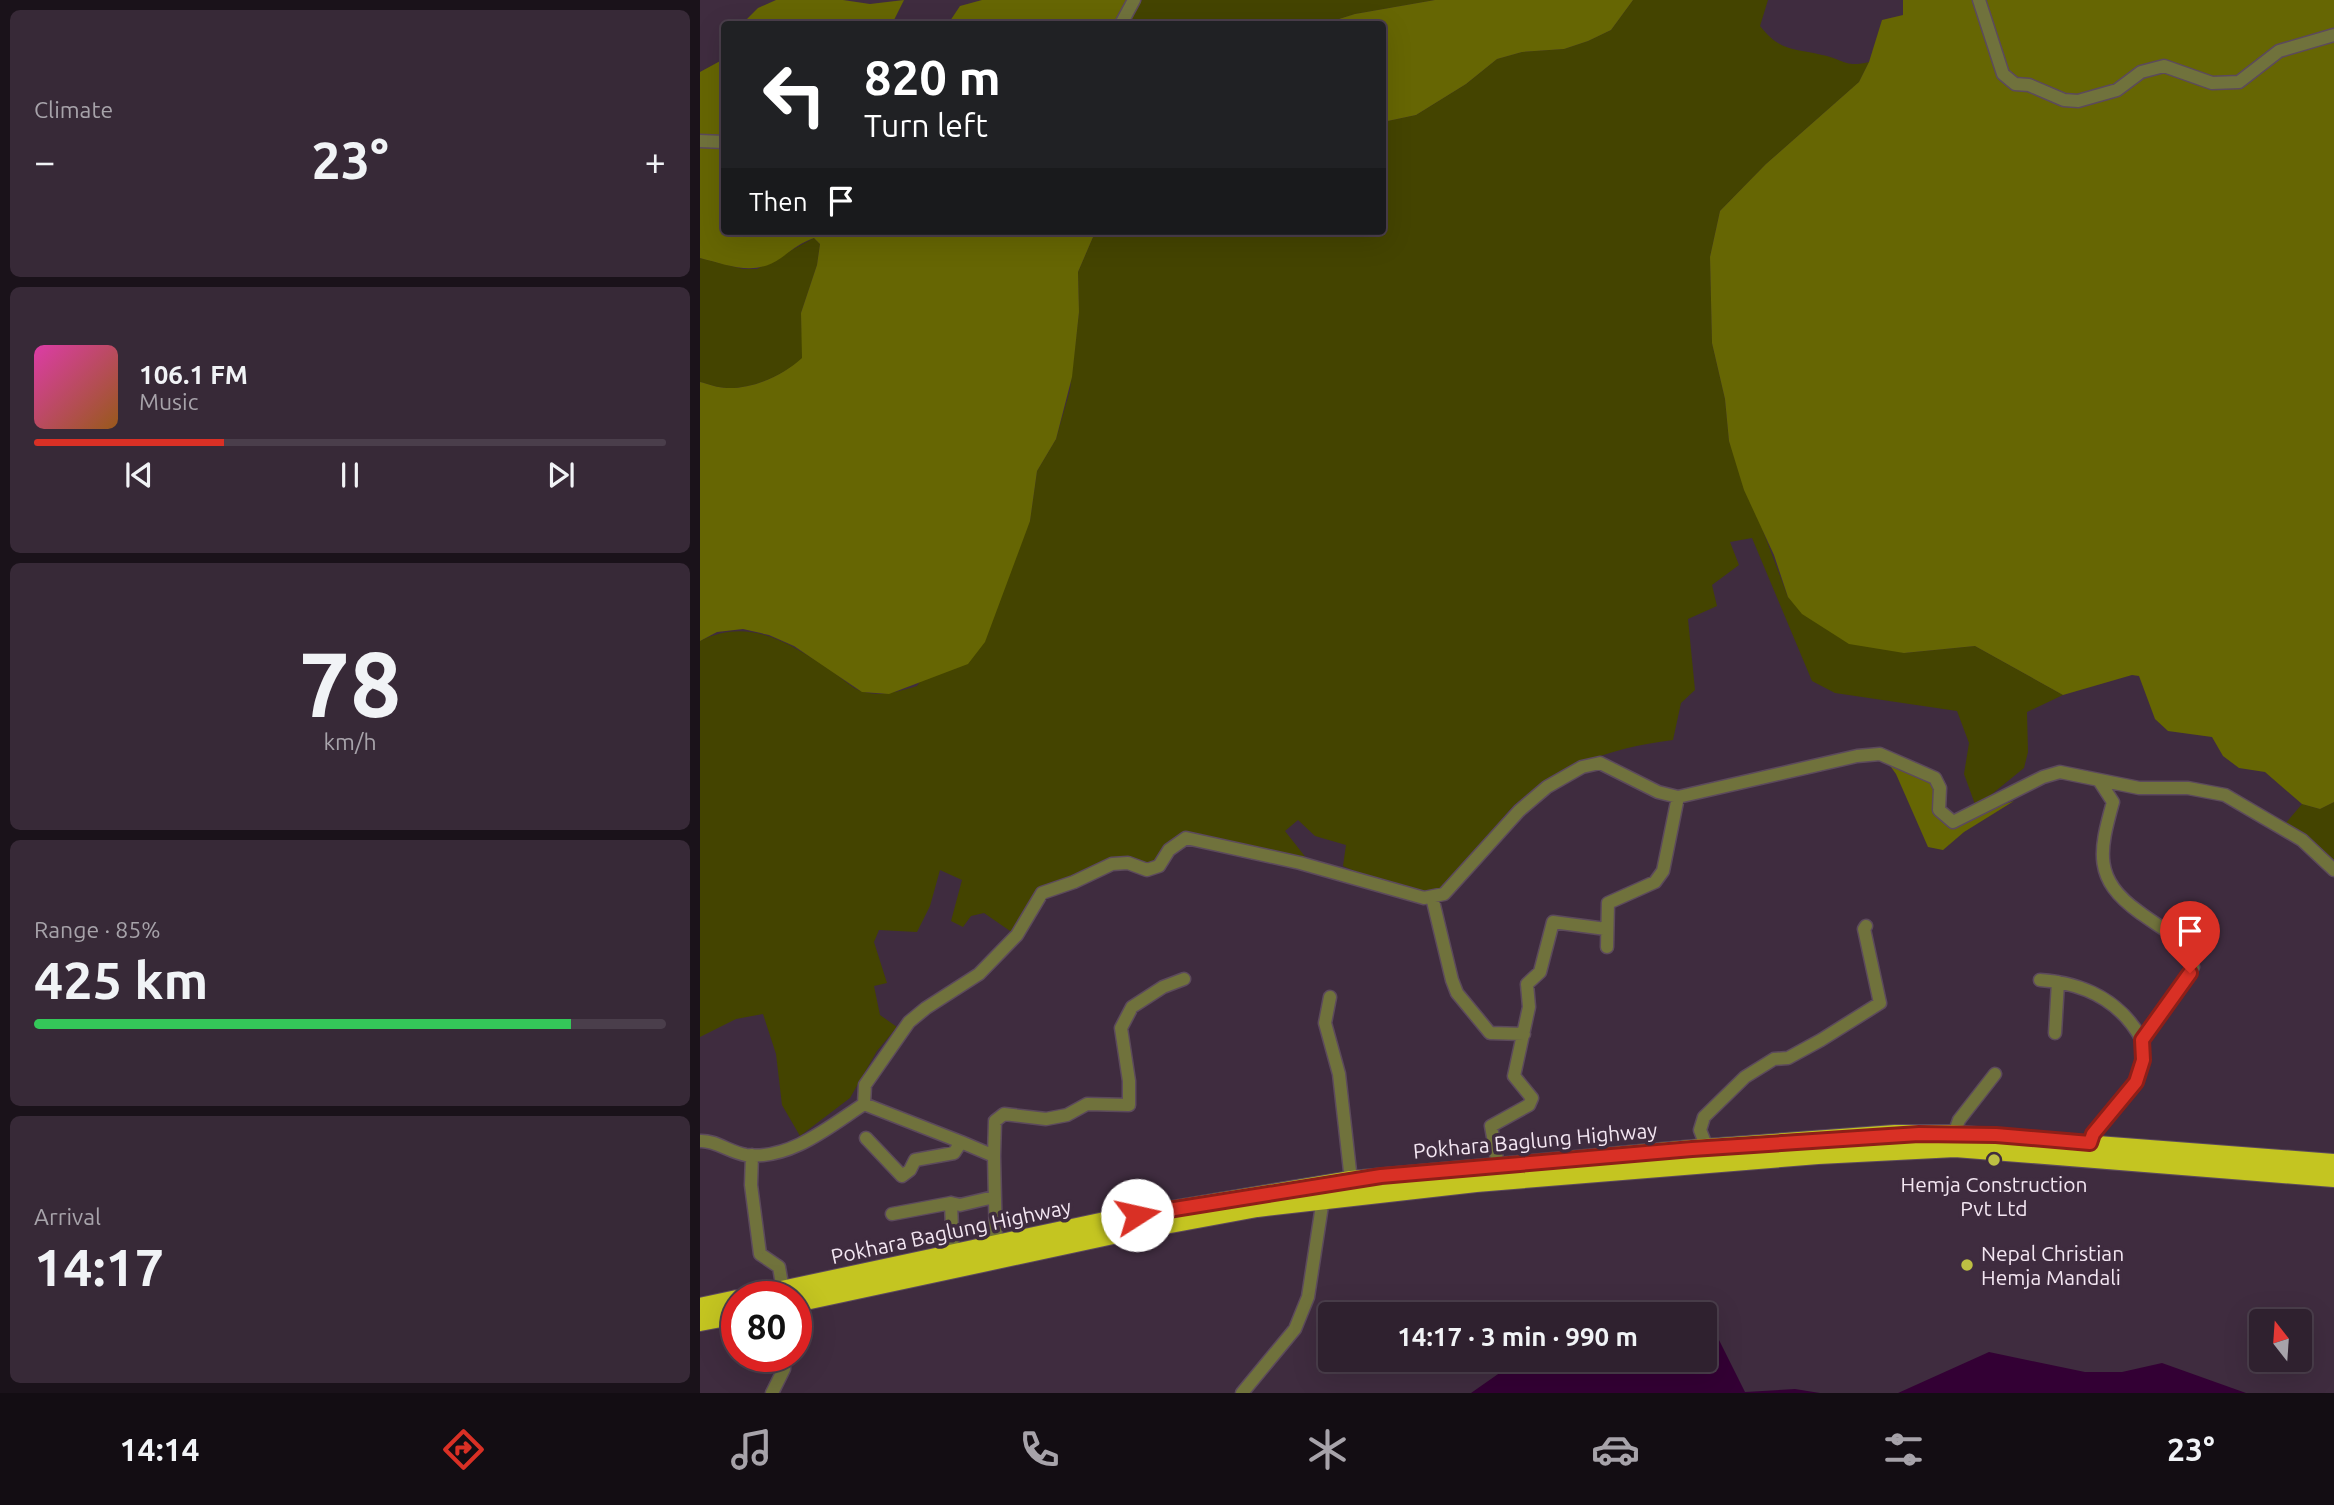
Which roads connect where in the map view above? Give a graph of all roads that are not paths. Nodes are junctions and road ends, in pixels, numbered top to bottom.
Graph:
1 (1135, 0) edge
2 (1979, 0) edge
3 (1123, 21) edge
4 (2334, 35) edge
5 (700, 141) edge
6 (721, 142) edge
7 (2100, 782) junction
8 (1678, 797) junction
9 (2334, 870) edge
10 (1432, 897) junction
11 (1866, 926) dead end
12 (1606, 929) junction
13 (1607, 947) dead end
14 (1184, 979) dead end
15 (2040, 979) dead end
16 (2058, 982) junction
17 (1330, 997) dead end
18 (2055, 1033) dead end
19 (1524, 1034) junction
20 (2142, 1040) junction
21 (1995, 1074) dead end
22 (864, 1104) junction
23 (1954, 1134) junction
24 (866, 1138) dead end
25 (700, 1141) edge
26 (961, 1142) junction
27 (2090, 1143) junction
28 (1707, 1148) junction
29 (752, 1155) junction
30 (994, 1156) junction
31 (2334, 1163) edge
32 (1498, 1165) junction
33 (2334, 1178) edge
34 (1351, 1180) junction
35 (995, 1197) junction
36 (1323, 1199) junction
37 (951, 1203) junction
38 (892, 1214) dead end
39 (996, 1245) junction
40 (953, 1254) junction
41 (781, 1281) edge
42 (812, 1284) edge
43 (812, 1300) edge
44 (721, 1302) edge
45 (700, 1307) edge
46 (721, 1318) edge
47 (700, 1322) edge
48 (782, 1372) edge
49 (772, 1393) edge
50 (1242, 1393) edge

1 - 3 street
2 - 4 street
5 - 6 street
7 - 8 street
7 - 9 street
7 - 20 street
8 - 10 street
8 - 12 street
10 - 19 street
10 - 22 street
11 - 28 street
12 - 13 street
12 - 19 street
14 - 30 street
15 - 16 street
16 - 18 street
16 - 20 street
17 - 34 street
19 - 32 street
20 - 27 street
21 - 23 street
22 - 26 street
22 - 29 street
23 - 27 highway, Pokhara Baglung Highway
23 - 28 highway, Pokhara Baglung Highway
24 - 26 street
25 - 29 street
26 - 30 street
27 - 31 highway, Pokhara Baglung Highway
28 - 32 highway, Pokhara Baglung Highway
29 - 41 street
30 - 35 street
32 - 34 highway, Pokhara Baglung Highway
33 - 36 highway, Pokhara Baglung Highway
34 - 39 highway, Pokhara Baglung Highway
35 - 37 street
35 - 39 street
36 - 43 highway, Pokhara Baglung Highway
36 - 50 street
37 - 38 street
37 - 40 street
39 - 40 highway, Pokhara Baglung Highway
40 - 42 highway, Pokhara Baglung Highway
44 - 45 highway
46 - 47 highway
48 - 49 street

